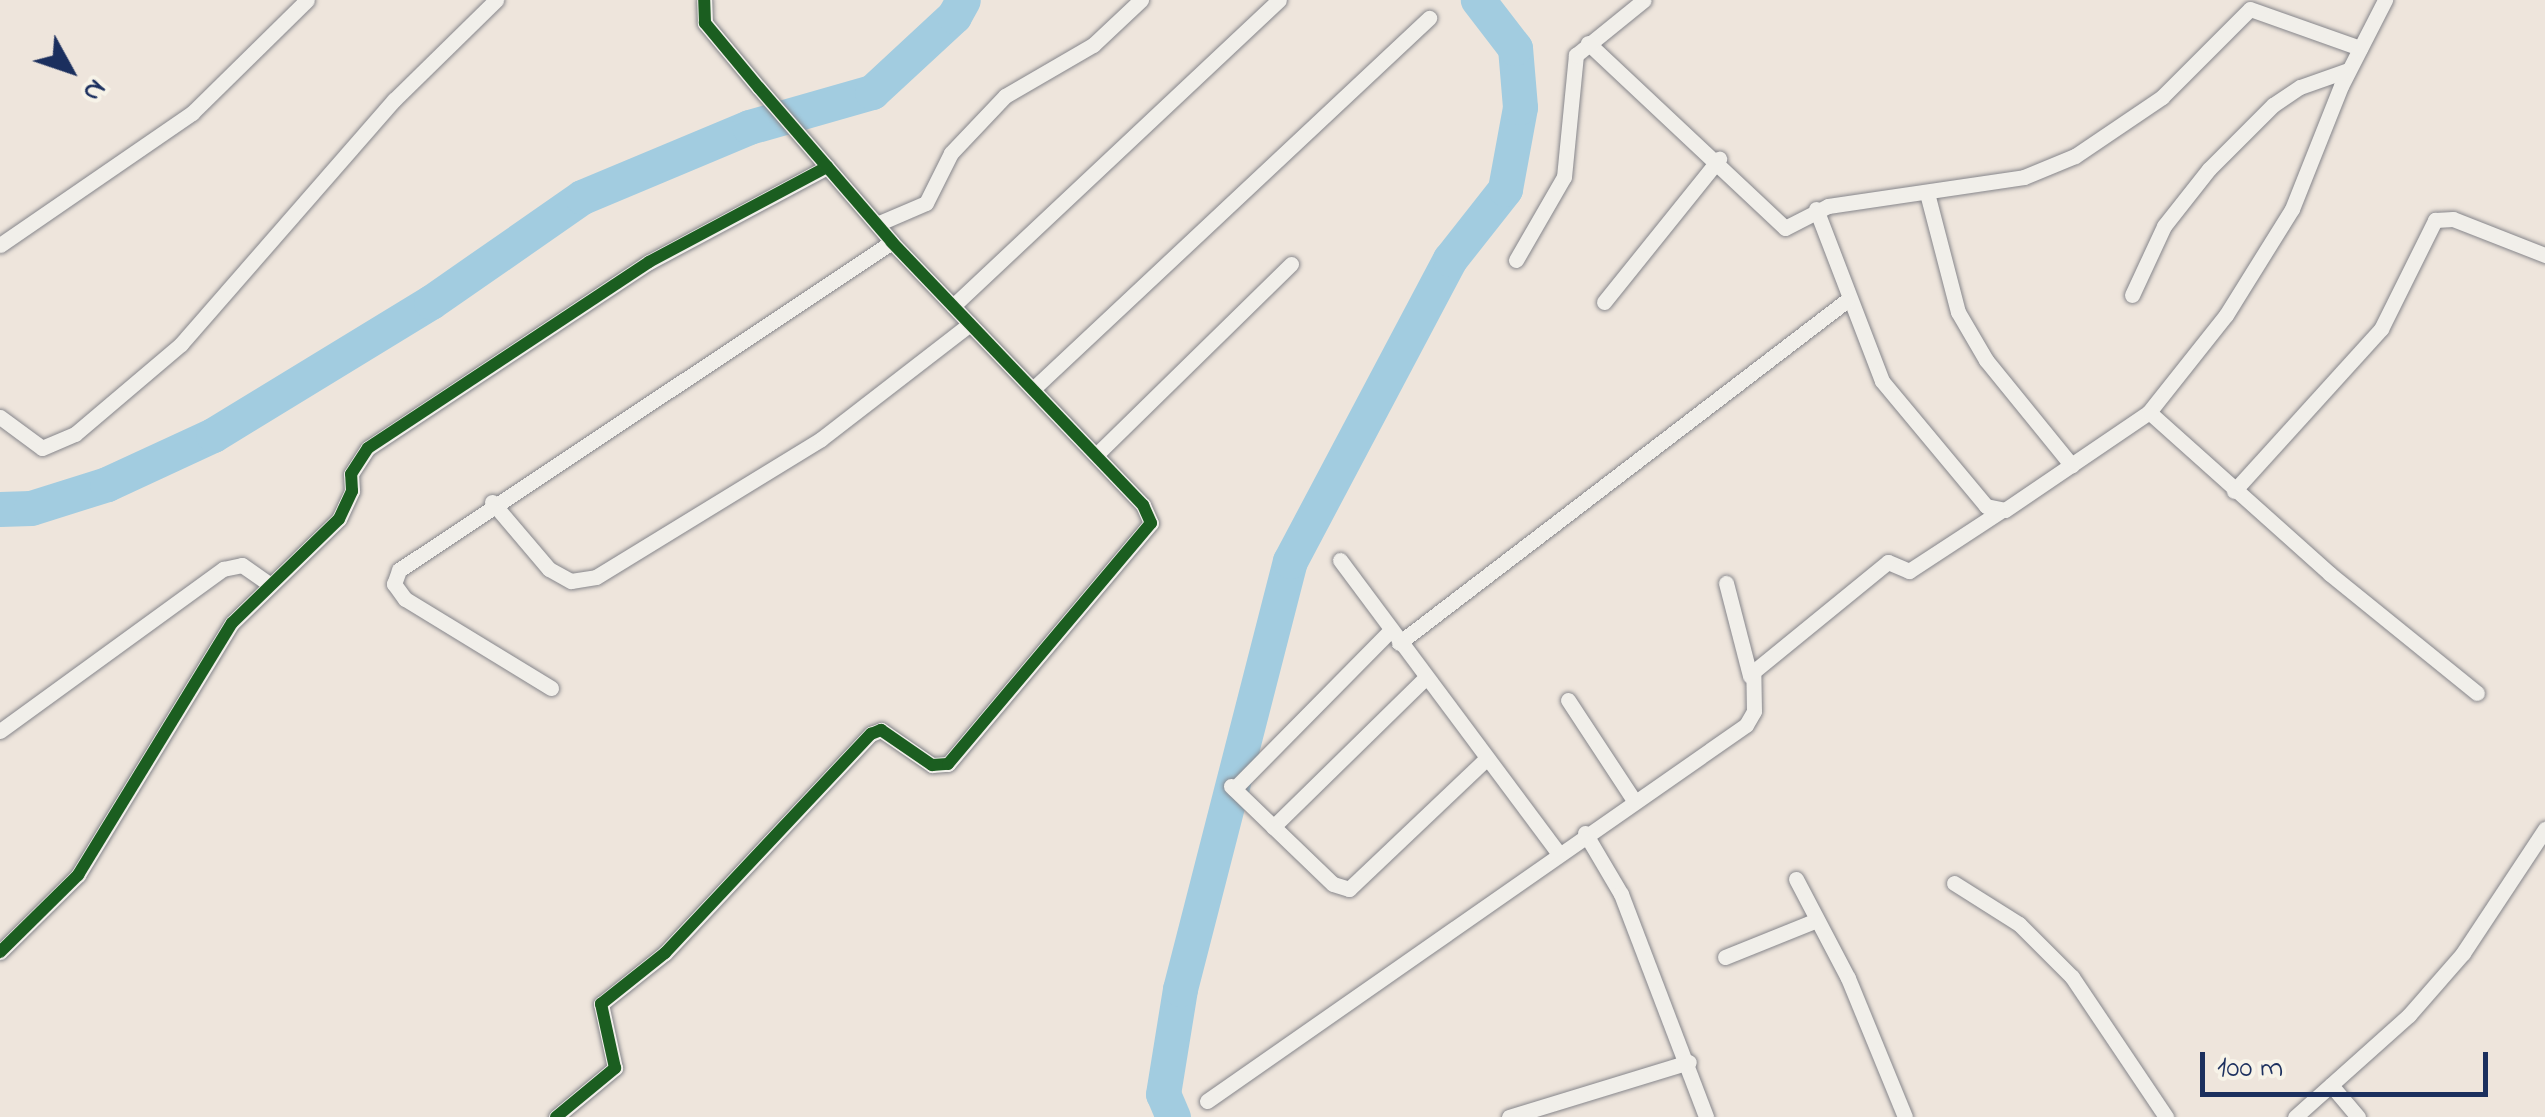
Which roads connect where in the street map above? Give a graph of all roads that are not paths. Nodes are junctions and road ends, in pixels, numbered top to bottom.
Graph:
1 (306, 0) edge
2 (496, 0) edge
3 (704, 0) edge
4 (1141, 0) edge
5 (1279, 0) edge
6 (1644, 0) edge
7 (2385, 0) edge
8 (1429, 18) dead end
9 (2363, 42) junction
10 (1588, 43) junction
11 (2348, 70) junction
12 (1719, 159) junction
13 (823, 163) junction
14 (1927, 194) junction
15 (1816, 209) junction
16 (876, 224) junction
17 (892, 242) junction
18 (0, 245) edge
19 (2545, 255) edge
20 (1516, 260) dead end
21 (1291, 264) dead end
22 (2132, 296) dead end
23 (1846, 301) junction
24 (1604, 302) dead end
25 (953, 306) junction
26 (970, 324) junction
27 (1034, 390) junction
28 (2149, 412) junction
29 (0, 418) edge
30 (1096, 455) junction
31 (2072, 466) junction
32 (2234, 491) junction
33 (492, 502) junction
34 (1999, 512) junction
35 (1340, 560) dead end
36 (268, 582) junction
37 (1726, 583) dead end
38 (1394, 637) junction
39 (1750, 676) junction
40 (1424, 679) junction
41 (551, 688) dead end
42 (2477, 693) dead end
43 (1568, 700) dead end
44 (0, 731) edge
45 (1484, 760) junction
46 (1633, 800) junction
47 (1273, 827) junction
48 (2545, 829) edge
49 (1585, 833) junction
50 (1558, 853) junction
51 (1796, 879) dead end
52 (1954, 883) dead end
53 (1817, 920) junction
54 (0, 952) edge
55 (1725, 957) dead end
56 (1688, 1062) junction
57 (2331, 1086) junction
58 (1208, 1101) dead end
59 (556, 1117) edge
60 (1509, 1117) edge
61 (1706, 1117) edge
62 (1905, 1117) edge
63 (2166, 1117) edge
64 (2295, 1117) edge
65 (2358, 1117) edge

1 - 18 street
2 - 29 street
3 - 13 street
4 - 16 street
5 - 25 street
6 - 10 street
7 - 9 street
8 - 27 street
9 - 11 street
9 - 14 street
10 - 12 street
10 - 20 street
11 - 22 street
11 - 28 street
12 - 15 street
12 - 24 street
13 - 16 street
13 - 36 street
14 - 15 street
14 - 31 street
15 - 23 street
16 - 17 street
17 - 25 street
17 - 33 street
19 - 32 street
21 - 30 street
23 - 34 street
23 - 38 street
25 - 26 street
26 - 27 street
26 - 33 street
27 - 30 street
28 - 31 street
28 - 32 street
30 - 59 street
31 - 34 street
32 - 42 street
33 - 41 street
34 - 39 street
35 - 38 street
36 - 44 street
36 - 54 street
37 - 39 street
38 - 40 street
38 - 47 street
39 - 46 street
40 - 45 street
40 - 47 street
43 - 46 street
45 - 47 street
45 - 50 street
46 - 49 street
48 - 57 street
49 - 50 street
49 - 56 street
50 - 58 street
51 - 53 street
52 - 63 street
53 - 55 street
53 - 62 street
56 - 60 street
56 - 61 street
57 - 64 street
57 - 65 street

